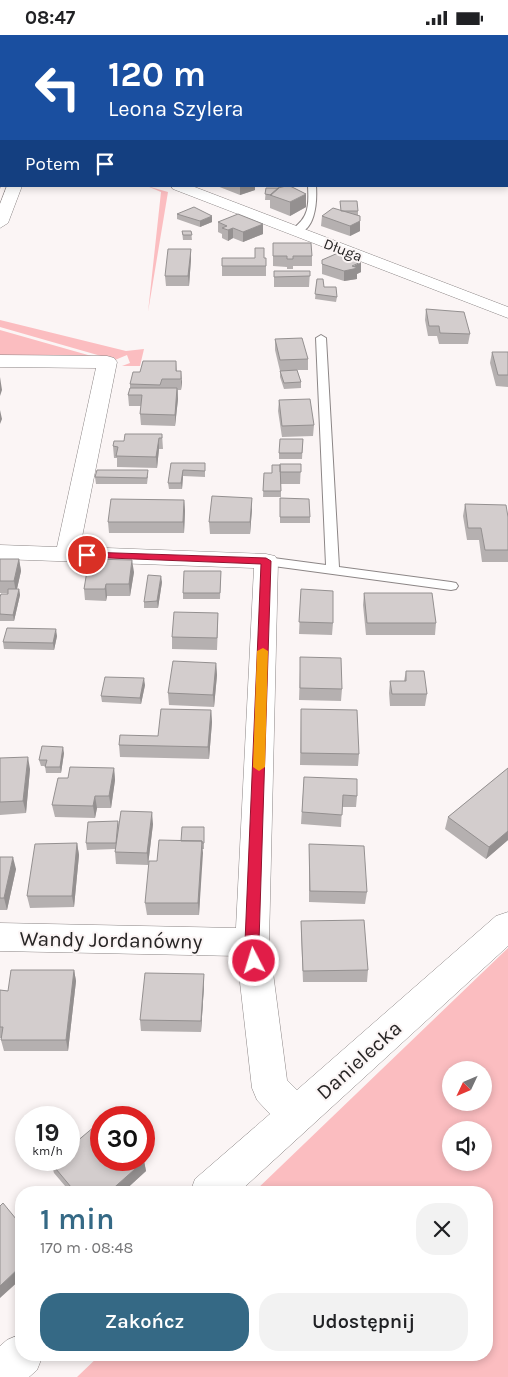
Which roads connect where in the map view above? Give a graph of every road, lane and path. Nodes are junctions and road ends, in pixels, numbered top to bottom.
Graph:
1 (15, 187) edge
2 (181, 187) edge
3 (312, 187) edge
4 (0, 223) edge
5 (295, 231) junction
6 (508, 313) edge
7 (320, 338) dead end
8 (0, 361) edge
9 (0, 552) edge
10 (67, 554) junction
11 (266, 561) junction
12 (333, 570) junction
13 (451, 586) dead end
14 (508, 926) edge
15 (0, 937) edge
16 (252, 942) junction
17 (297, 1115) junction
18 (217, 1186) edge
19 (15, 1361) edge
20 (0, 1374) edge

1 - 4 street
2 - 5 street, Długa
3 - 5 lane
5 - 6 street, Długa
7 - 12 lane
8 - 10 street
9 - 10 street
10 - 11 street
11 - 12 lane
11 - 16 street
12 - 13 lane
14 - 17 street, Danielecka
15 - 16 street, Wandy Jordanówny
16 - 17 street
17 - 18 street, Danielecka
19 - 20 street

